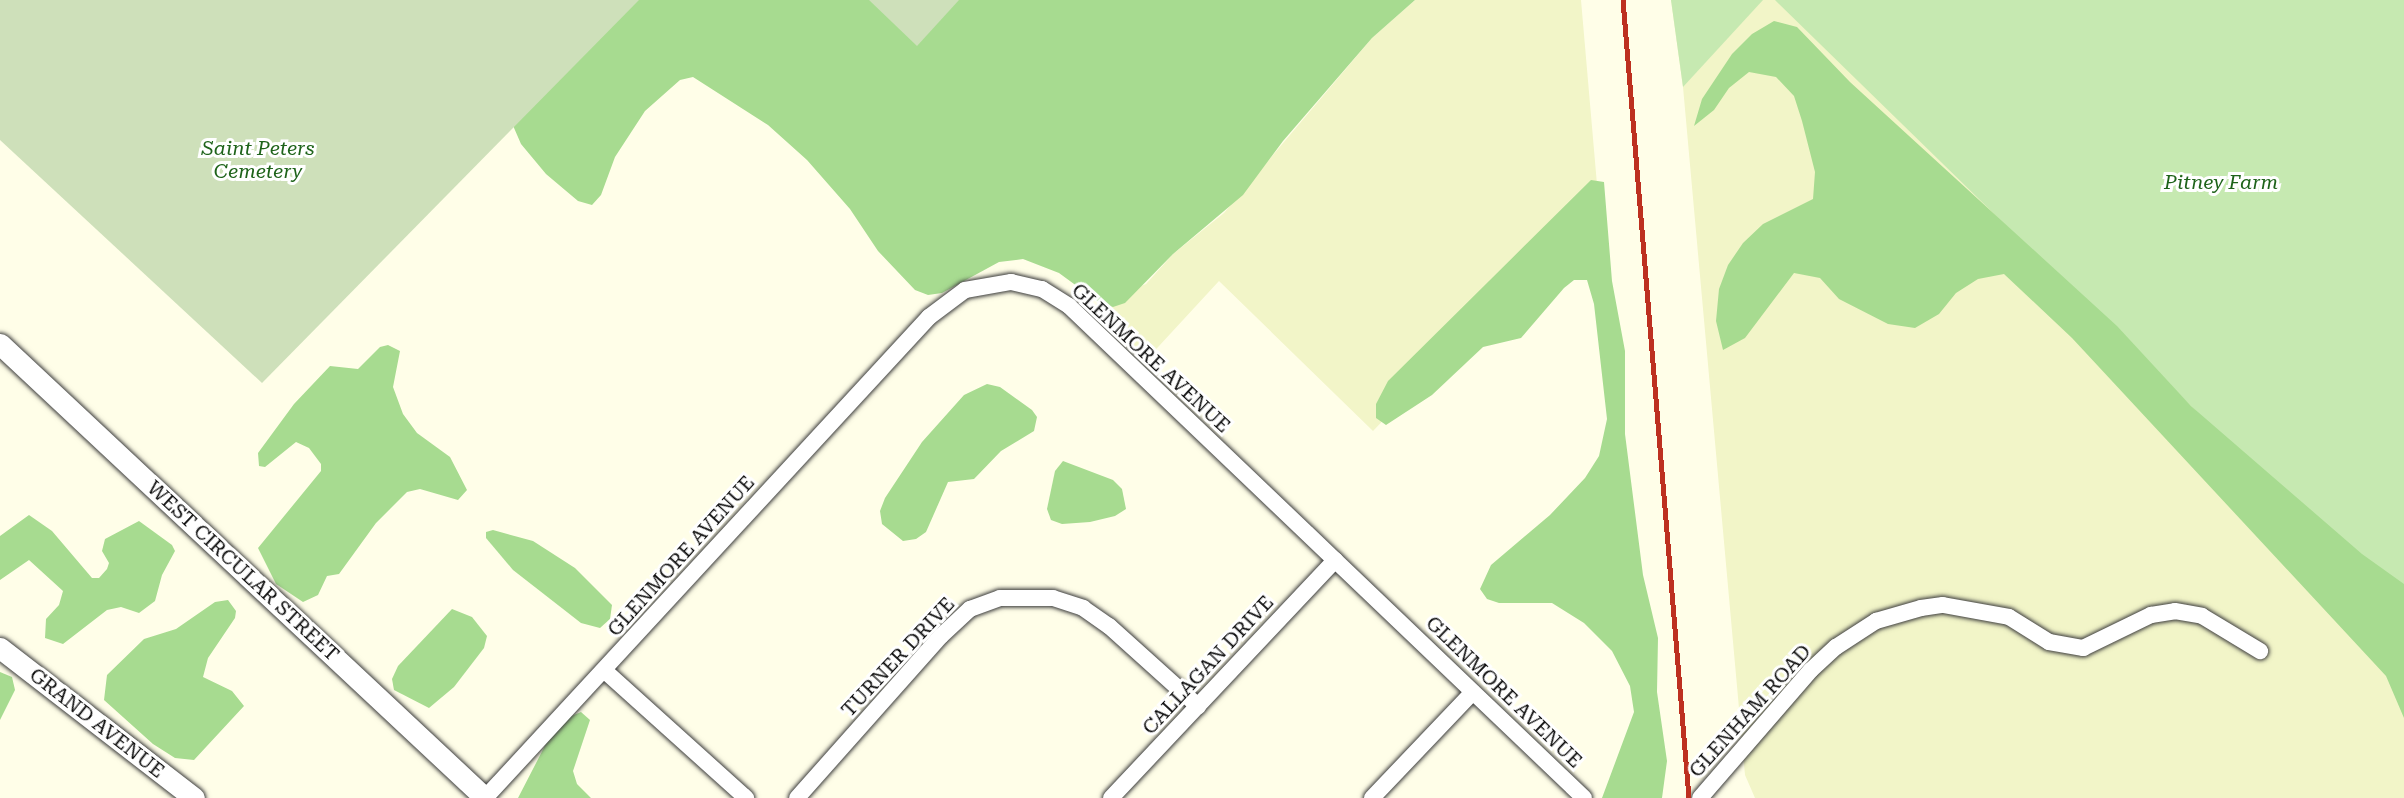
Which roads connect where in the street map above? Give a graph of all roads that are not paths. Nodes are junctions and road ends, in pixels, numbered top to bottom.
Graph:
1 (0, 344) edge
2 (1335, 560) junction
3 (0, 648) edge
4 (2260, 651) dead end
5 (605, 671) junction
6 (1473, 692) junction
7 (1198, 706) junction
8 (194, 798) edge
9 (485, 798) edge
10 (746, 798) edge
11 (796, 798) edge
12 (1111, 798) edge
13 (1372, 798) edge
14 (1584, 798) edge
15 (1700, 798) edge

1 - 9 street, WEST CIRCULAR STREET
2 - 5 street, GLENMORE AVENUE
2 - 6 street, GLENMORE AVENUE
2 - 7 street, CALLAGAN DRIVE
3 - 8 street, GRAND AVENUE
4 - 15 street, GLENHAM ROAD
5 - 9 street, GLENMORE AVENUE
5 - 10 street
6 - 13 street
6 - 14 street, GLENMORE AVENUE
7 - 11 street, TURNER DRIVE
7 - 12 street, CALLAGAN DRIVE

